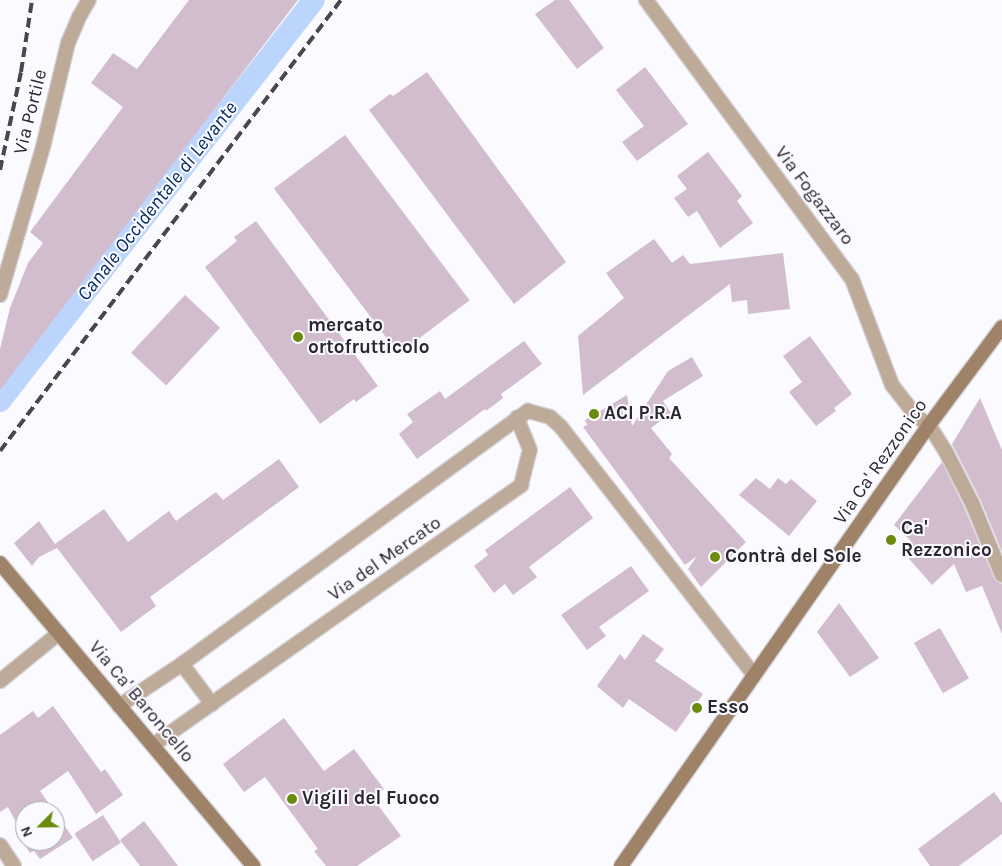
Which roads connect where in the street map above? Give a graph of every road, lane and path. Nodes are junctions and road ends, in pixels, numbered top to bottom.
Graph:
1 (89, 0) edge
2 (646, 0) edge
3 (0, 295) edge
4 (1002, 327) edge
5 (517, 418) junction
6 (929, 425) junction
7 (0, 563) edge
8 (1002, 575) edge
9 (59, 633) junction
10 (182, 664) junction
11 (753, 674) junction
12 (0, 682) edge
13 (212, 704) junction
14 (119, 706) junction
15 (153, 745) junction
16 (0, 844) edge
17 (14, 866) edge
18 (253, 866) edge
19 (621, 866) edge

1 - 3 street, Via Portile
2 - 6 street, Via Fogazzaro
4 - 6 main road, Via Ca' Rezzonico
5 - 10 street, Via del Mercato
5 - 11 street, Via del Mercato
5 - 13 street, Via del Mercato
6 - 8 street, Via Fogazzaro
6 - 11 main road, Via Ca' Rezzonico
7 - 9 main road, Via Ca' Baroncello
9 - 12 street
9 - 14 main road, Via Ca' Baroncello
10 - 13 street
10 - 14 street, Via del Mercato
11 - 19 main road, Via Ca' Rezzonico
13 - 15 street, Via del Mercato
14 - 15 main road, Via Ca' Baroncello
15 - 18 main road, Via Ca' Baroncello
16 - 17 street

